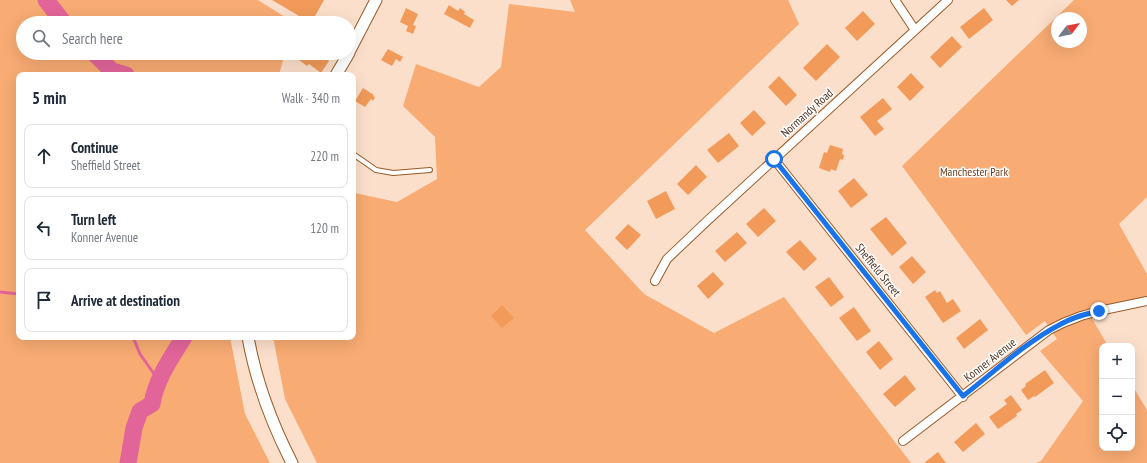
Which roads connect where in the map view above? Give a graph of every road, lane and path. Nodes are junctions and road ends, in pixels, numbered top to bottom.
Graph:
1 (376, 0) edge
2 (895, 0) edge
3 (948, 0) edge
4 (915, 30) junction
5 (356, 39) edge
6 (345, 60) edge
7 (338, 72) edge
8 (356, 156) edge
9 (774, 159) junction
10 (430, 170) dead end
11 (655, 281) dead end
12 (1147, 302) edge
13 (249, 340) edge
14 (963, 396) junction
15 (903, 441) dead end
16 (292, 463) edge

1 - 5 main road
2 - 4 street
3 - 4 street, Normandy Road
4 - 9 street, Normandy Road
6 - 7 main road
8 - 10 lane
9 - 11 street, Normandy Road
9 - 14 street, Sheffield Street
12 - 14 street, Konner Avenue
13 - 16 main road
14 - 15 street, Konner Avenue

